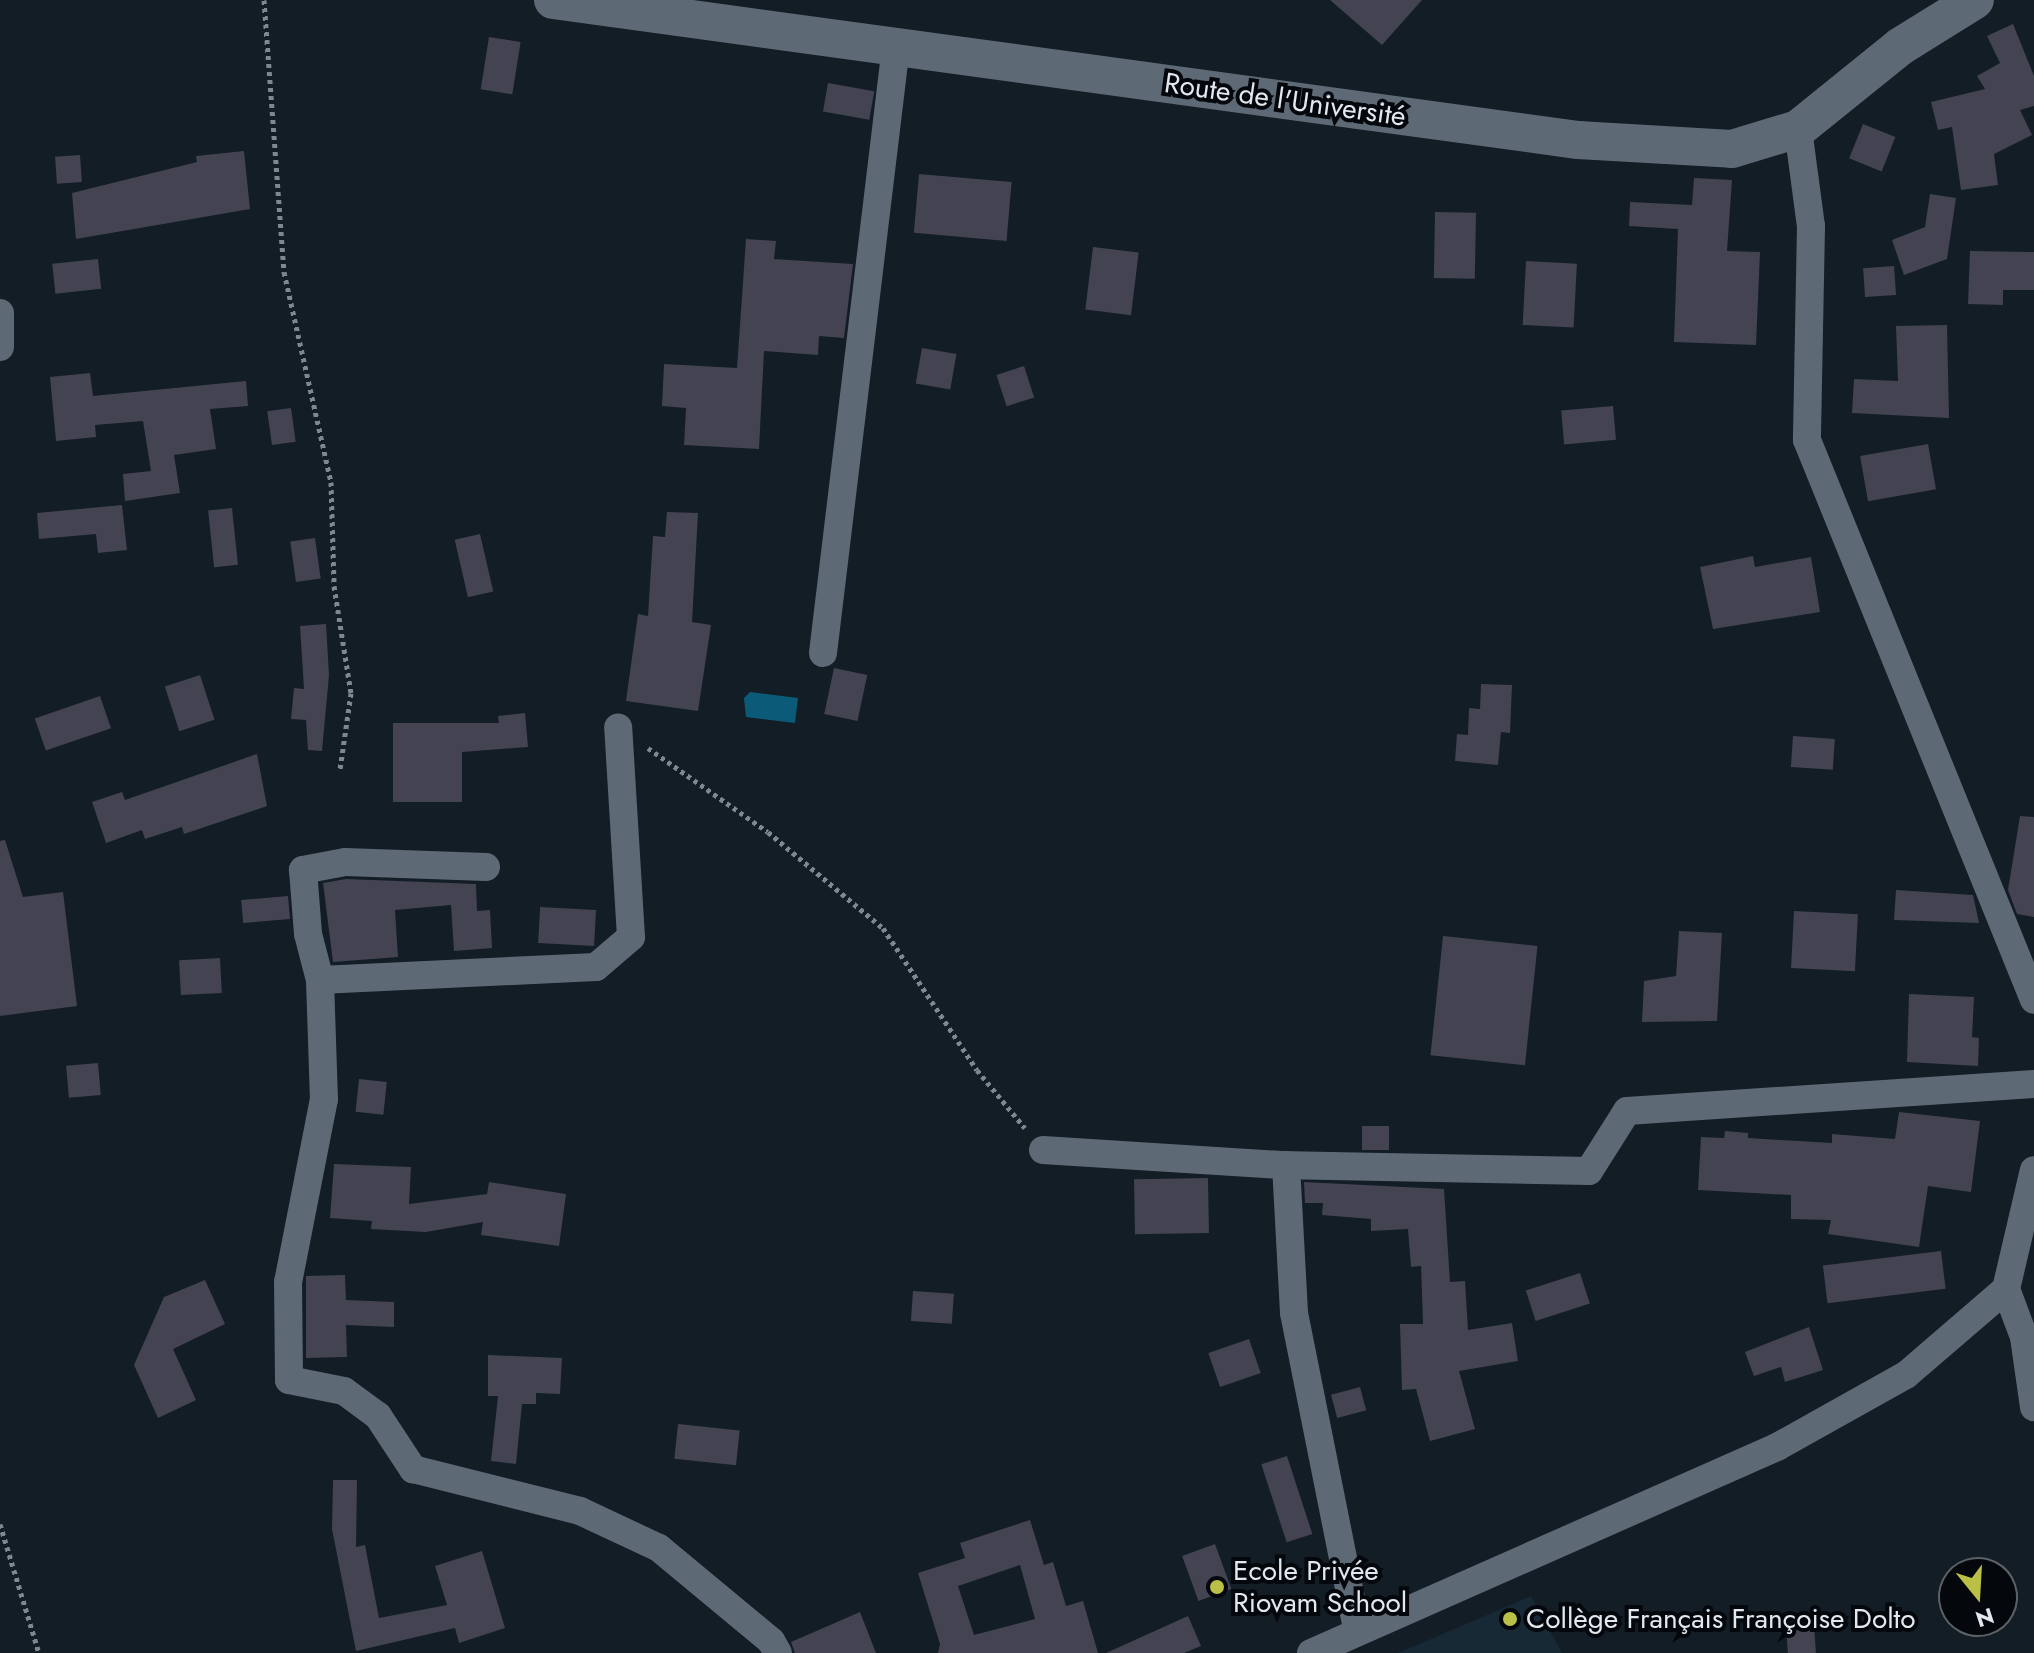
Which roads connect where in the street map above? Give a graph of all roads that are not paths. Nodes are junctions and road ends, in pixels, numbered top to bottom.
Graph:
1 (553, 0) edge
2 (1975, 0) edge
3 (896, 46) junction
4 (1798, 129) junction
5 (0, 313) edge
6 (0, 347) edge
7 (823, 653) dead end
8 (618, 727) road end
9 (486, 867) dead end
10 (320, 980) junction
11 (2034, 1000) edge
12 (2034, 1084) edge
13 (1043, 1150) road end
14 (1286, 1165) junction
15 (2034, 1170) edge
16 (2006, 1289) junction
17 (2034, 1407) edge
18 (1358, 1632) junction
19 (778, 1653) edge
20 (1311, 1653) edge

1 - 3 street, Route de l'Université
2 - 4 street, Route de l'Université
3 - 4 street, Route de l'Université
3 - 7 street
4 - 11 street
5 - 6 street
8 - 10 street
9 - 10 street
10 - 19 street
12 - 14 street
13 - 14 street
14 - 18 street
15 - 16 street
16 - 17 street
16 - 18 street
18 - 20 street

